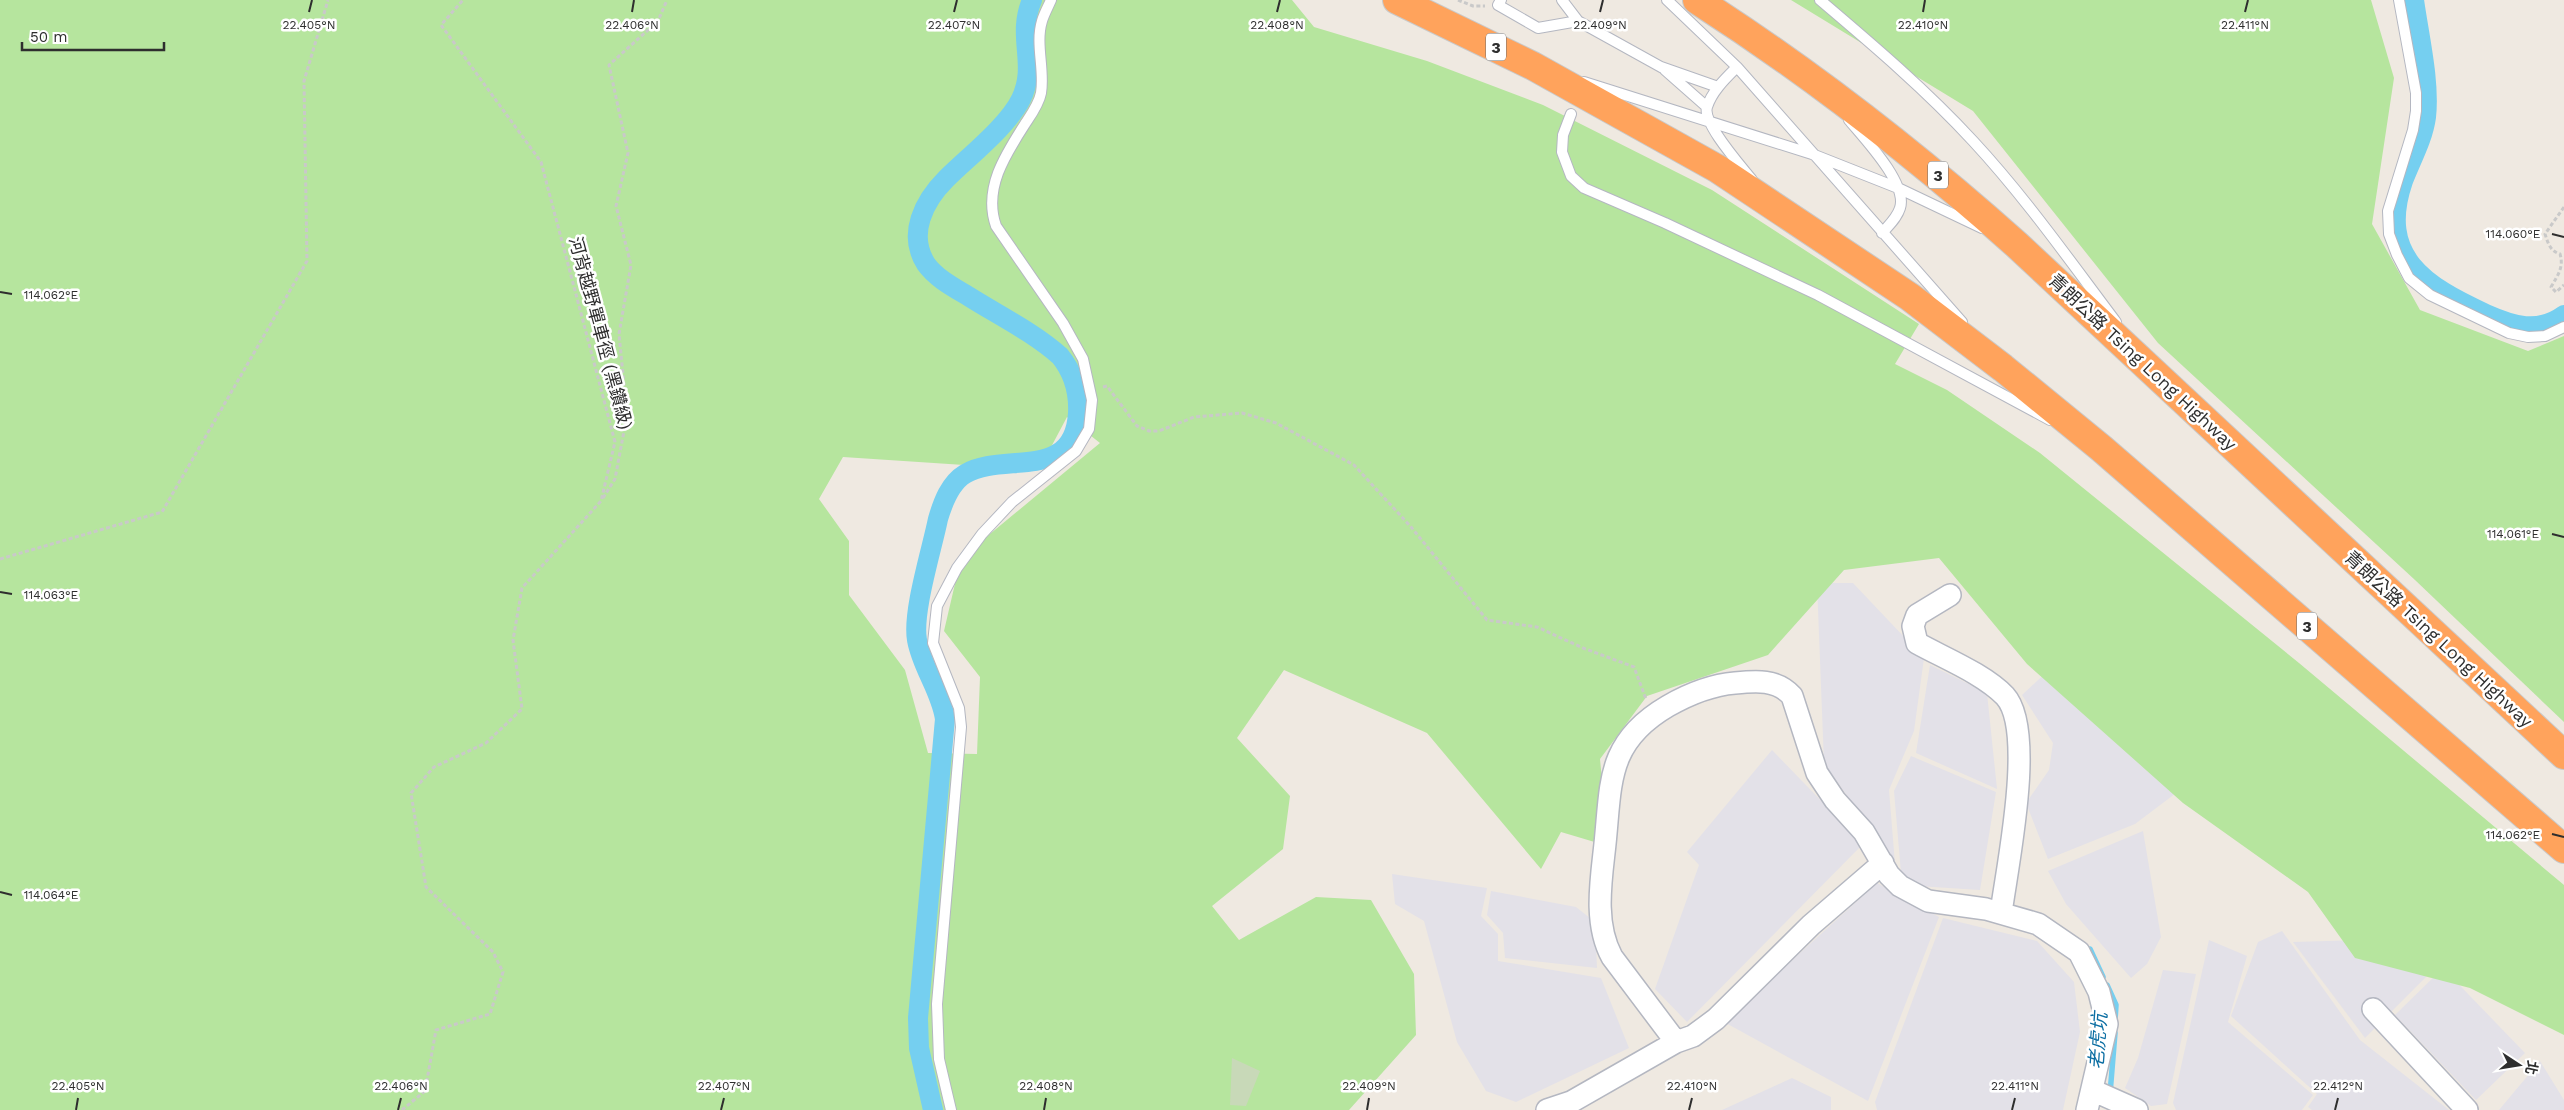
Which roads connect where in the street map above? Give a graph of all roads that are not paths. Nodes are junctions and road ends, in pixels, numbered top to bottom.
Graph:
1 (1051, 0) edge
2 (1398, 0) edge
3 (1562, 0) edge
4 (1667, 0) edge
5 (1697, 0) edge
6 (1820, 0) edge
7 (2399, 0) edge
8 (1499, 3) edge
9 (1578, 21) junction
10 (1533, 66) junction
11 (1661, 67) junction
12 (1737, 67) junction
13 (1820, 83) junction
14 (1718, 87) junction
15 (1579, 104) junction
16 (1707, 108) junction
17 (1707, 120) junction
18 (1812, 154) junction
19 (1898, 188) junction
20 (1767, 200) junction
21 (1882, 233) junction
22 (2017, 245) junction
23 (2564, 327) edge
24 (2003, 368) junction
25 (2158, 376) junction
26 (2101, 448) junction
27 (1950, 595) dead end
28 (2564, 755) edge
29 (2564, 848) edge
30 (1883, 863) junction
31 (2002, 913) junction
32 (2373, 1009) dead end
33 (1676, 1042) junction
34 (2093, 1098) edge
35 (2131, 1107) edge
36 (951, 1110) edge
37 (1547, 1110) edge
38 (2467, 1110) edge

1 - 36 lane
2 - 10 highway, 3
3 - 9 lane
4 - 12 lane
5 - 13 highway, 青朗公路 Tsing Long Highway / 3
6 - 25 lane
7 - 23 lane
8 - 9 lane
9 - 11 lane
10 - 15 highway, 3
10 - 17 lane
11 - 14 lane
11 - 16 lane
12 - 14 lane
12 - 18 lane
13 - 19 lane
13 - 22 highway, 青朗公路 Tsing Long Highway / 3
14 - 16 lane
15 - 20 highway, 3
15 - 26 lane
16 - 17 lane
17 - 18 lane
17 - 20 lane
18 - 19 lane
18 - 21 lane
19 - 21 lane
19 - 22 lane
20 - 24 highway, 3
21 - 24 lane
22 - 25 highway, 青朗公路 Tsing Long Highway / 3
24 - 26 highway, 3
25 - 28 highway, 青朗公路 Tsing Long Highway / 3
26 - 29 highway, 3
27 - 31 street
30 - 31 street
30 - 33 street
30 - 33 street
31 - 34 street
32 - 38 street
33 - 37 street
34 - 35 street

